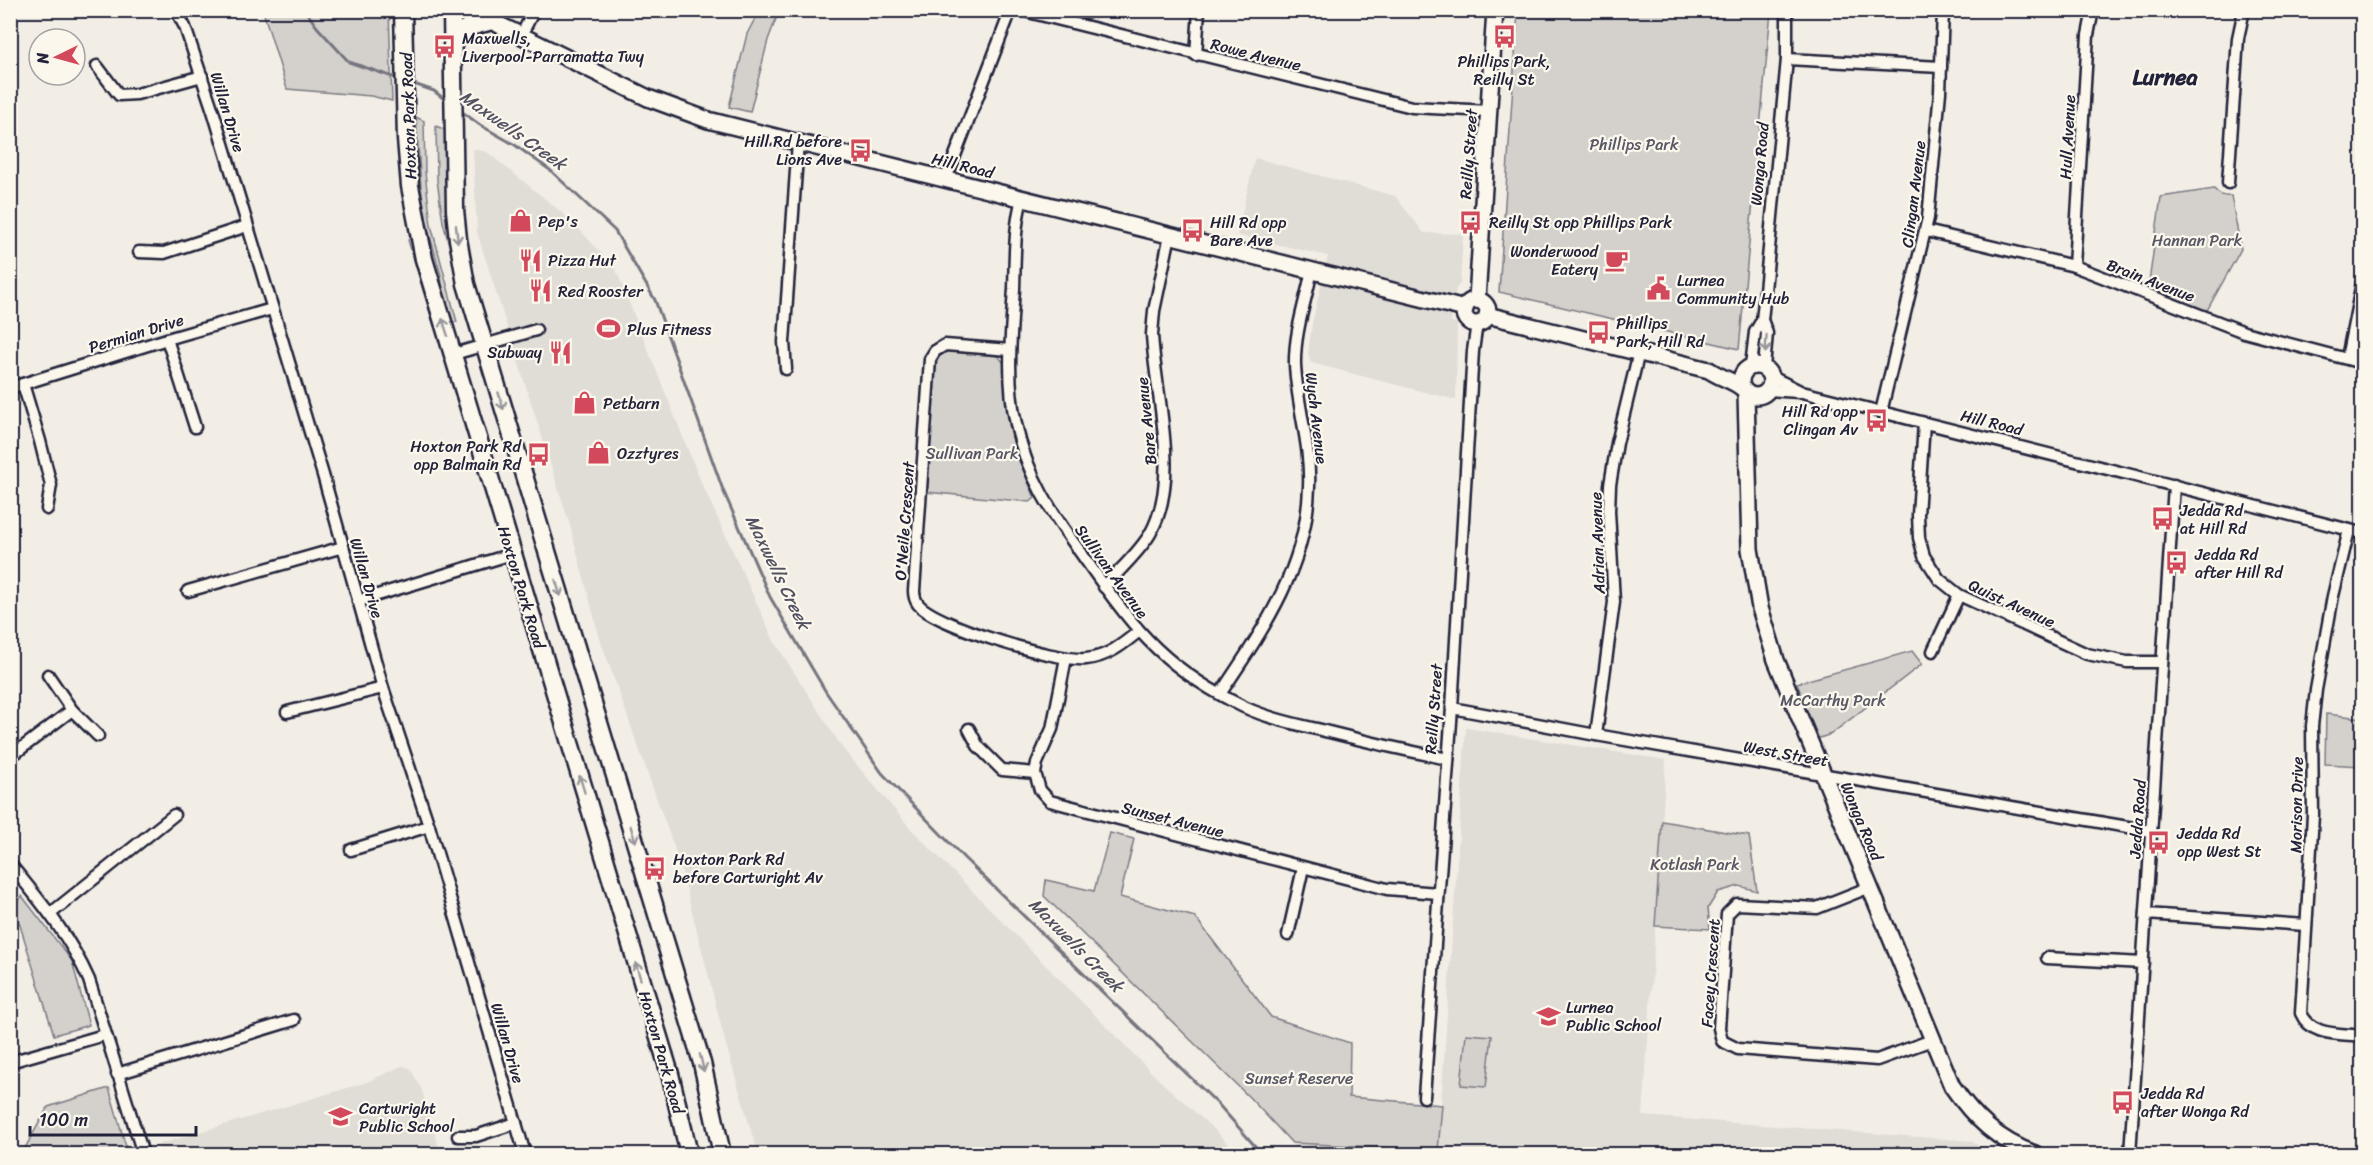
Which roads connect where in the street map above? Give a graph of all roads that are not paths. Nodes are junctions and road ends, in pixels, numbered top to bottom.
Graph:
1 (176, 10) edge
2 (403, 10) edge
3 (452, 10) edge
4 (469, 10) edge
5 (534, 10) edge
6 (1011, 10) edge
7 (1020, 10) edge
8 (1199, 10) edge
9 (1495, 10) edge
10 (1787, 10) edge
11 (1943, 10) edge
12 (2093, 10) edge
13 (2244, 10) edge
14 (492, 21) junction
15 (521, 36) junction
16 (452, 45) junction
17 (1196, 55) junction
18 (1786, 59) junction
19 (97, 66) dead end
20 (1941, 67) junction
21 (202, 76) junction
22 (1489, 111) junction
23 (798, 142) junction
24 (946, 179) junction
25 (2228, 183) dead end
26 (1022, 199) junction
27 (247, 226) junction
28 (1926, 231) junction
29 (1170, 235) junction
30 (139, 252) dead end
31 (2074, 266) junction
32 (1312, 270) junction
33 (2362, 283) edge
34 (1471, 304) junction
35 (272, 309) junction
36 (1482, 319) junction
37 (536, 330) dead end
38 (167, 339) junction
39 (484, 345) junction
40 (1010, 350) junction
41 (1639, 352) junction
42 (454, 354) junction
43 (2347, 358) junction
44 (2362, 363) edge
45 (786, 369) dead end
46 (1756, 381) junction
47 (23, 384) junction
48 (10, 388) edge
49 (1881, 412) junction
50 (1924, 423) junction
51 (195, 427) dead end
52 (2174, 485) junction
53 (47, 509) dead end
54 (2349, 530) junction
55 (2362, 533) edge
56 (343, 547) junction
57 (512, 554) junction
58 (1104, 586) junction
59 (188, 591) dead end
60 (1959, 595) junction
61 (358, 601) junction
62 (1138, 632) junction
63 (1933, 651) dead end
64 (1066, 658) junction
65 (2163, 662) junction
66 (48, 675) dead end
67 (383, 688) junction
68 (1220, 694) junction
69 (1452, 708) junction
70 (72, 710) junction
71 (287, 712) dead end
72 (969, 729) dead end
73 (1596, 735) junction
74 (98, 736) dead end
75 (10, 757) edge
76 (1448, 759) junction
77 (1035, 773) junction
78 (1822, 774) junction
79 (174, 815) dead end
80 (429, 826) junction
81 (2151, 831) junction
82 (351, 850) dead end
83 (10, 864) edge
84 (1304, 868) junction
85 (1870, 887) junction
86 (1438, 893) junction
87 (50, 914) junction
88 (2146, 914) junction
89 (2306, 925) junction
90 (1288, 935) dead end
91 (2047, 958) dead end
92 (2143, 963) junction
93 (294, 1020) dead end
94 (104, 1035) junction
95 (2362, 1036) edge
96 (1932, 1040) junction
97 (10, 1062) edge
98 (117, 1074) junction
99 (1424, 1097) dead end
100 (516, 1123) junction
101 (458, 1136) dead end
102 (143, 1155) edge
103 (525, 1155) edge
104 (689, 1155) edge
105 (722, 1155) edge
106 (2035, 1155) edge
107 (2130, 1155) edge

1 - 21 street, Willan Drive
42 -> 2 main road, Hoxton Park Road
3 - 16 main road, Hoxton Park Road
4 - 14 main road, Hill Road
5 - 15 street
6 - 24 street
7 - 17 street, Rowe Avenue
8 - 17 street
9 - 22 main road, Reilly Street
10 - 18 street, Wonga Road
11 - 20 street, Clingan Avenue
12 - 31 street, Hull Avenue
13 - 25 street
14 - 15 main road, Hill Road
14 - 16 main road
15 - 23 main road, Hill Road
16 -> 39 main road, Hoxton Park Road
17 - 22 street, Rowe Avenue
18 - 20 street
18 - 46 street, Wonga Road
19 - 21 street
20 - 28 street, Clingan Avenue
21 - 27 street, Willan Drive
22 - 34 main road, Reilly Street
23 - 24 main road, Hill Road
23 - 45 street
24 - 26 main road, Hill Road
26 - 29 main road, Hill Road
26 - 40 street, Sullivan Avenue
27 - 30 street
27 - 35 street, Willan Drive
28 - 31 street, Brain Avenue
28 - 49 street, Clingan Avenue
29 - 32 main road, Hill Road
29 - 58 street, Bare Avenue
31 - 43 street, Brain Avenue
32 - 34 main road, Hill Road
32 - 68 street, Wych Avenue
33 - 43 street
34 - 36 main road
34 - 36 main road
35 - 38 street, Permian Drive
35 - 56 street, Willan Drive
36 - 41 main road, Hill Road
36 - 69 street, Reilly Street
37 - 39 street
38 - 47 street, Permian Drive
38 - 51 street
39 - 42 street
39 -> 105 main road, Hoxton Park Road
40 - 58 street, Sullivan Avenue
40 - 64 street, O'Neile Crescent
41 - 46 main road, Hill Road
41 - 73 street, Adrian Avenue
42 - 57 main road, Hoxton Park Road
43 - 44 street, Brain Avenue
46 - 49 street, Hill Road
46 - 78 main road, Wonga Road
47 - 48 street, Permian Drive
47 - 53 street
49 - 50 street, Hill Road
50 - 52 street, Hill Road
50 - 60 street, Quist Avenue
52 - 54 street, Hill Road
52 - 65 street, Jedda Road
54 - 55 street, Hill Road
54 - 89 street, Morison Drive
56 - 59 street
56 - 61 street, Willan Drive
57 - 61 street
104 -> 57 main road, Hoxton Park Road
58 - 62 street, Sullivan Avenue
60 - 63 street
60 - 65 street, Quist Avenue
61 - 67 street, Willan Drive
62 - 64 street, O'Neile Crescent
62 - 68 street, Sullivan Avenue
64 - 77 street
65 - 81 street, Jedda Road
66 - 70 street
67 - 71 street
67 - 80 street, Willan Drive
68 - 76 street, Sullivan Avenue
69 - 73 street, West Street
69 - 76 street, Reilly Street
70 - 74 street
70 - 75 street
72 - 77 street
73 - 78 street, West Street
76 - 86 street, Reilly Street
77 - 84 street, Sunset Avenue
78 - 81 street, West Street
78 - 85 main road, Wonga Road
79 - 87 street
80 - 82 street
80 - 100 street, Willan Drive
81 - 88 street, Jedda Road
83 - 87 street
84 - 86 street, Sunset Avenue
84 - 90 street
85 - 96 main road, Wonga Road
85 - 96 street, Facey Crescent
86 - 99 street, Reilly Street
87 - 94 street
88 - 89 street
88 - 92 street, Jedda Road
89 - 95 street, Morison Drive
91 - 92 street
92 - 107 street, Jedda Road
93 - 98 street
94 - 97 street
94 - 98 street
96 - 106 main road, Wonga Road
98 - 102 street
100 - 101 street
100 - 103 street, Willan Drive

